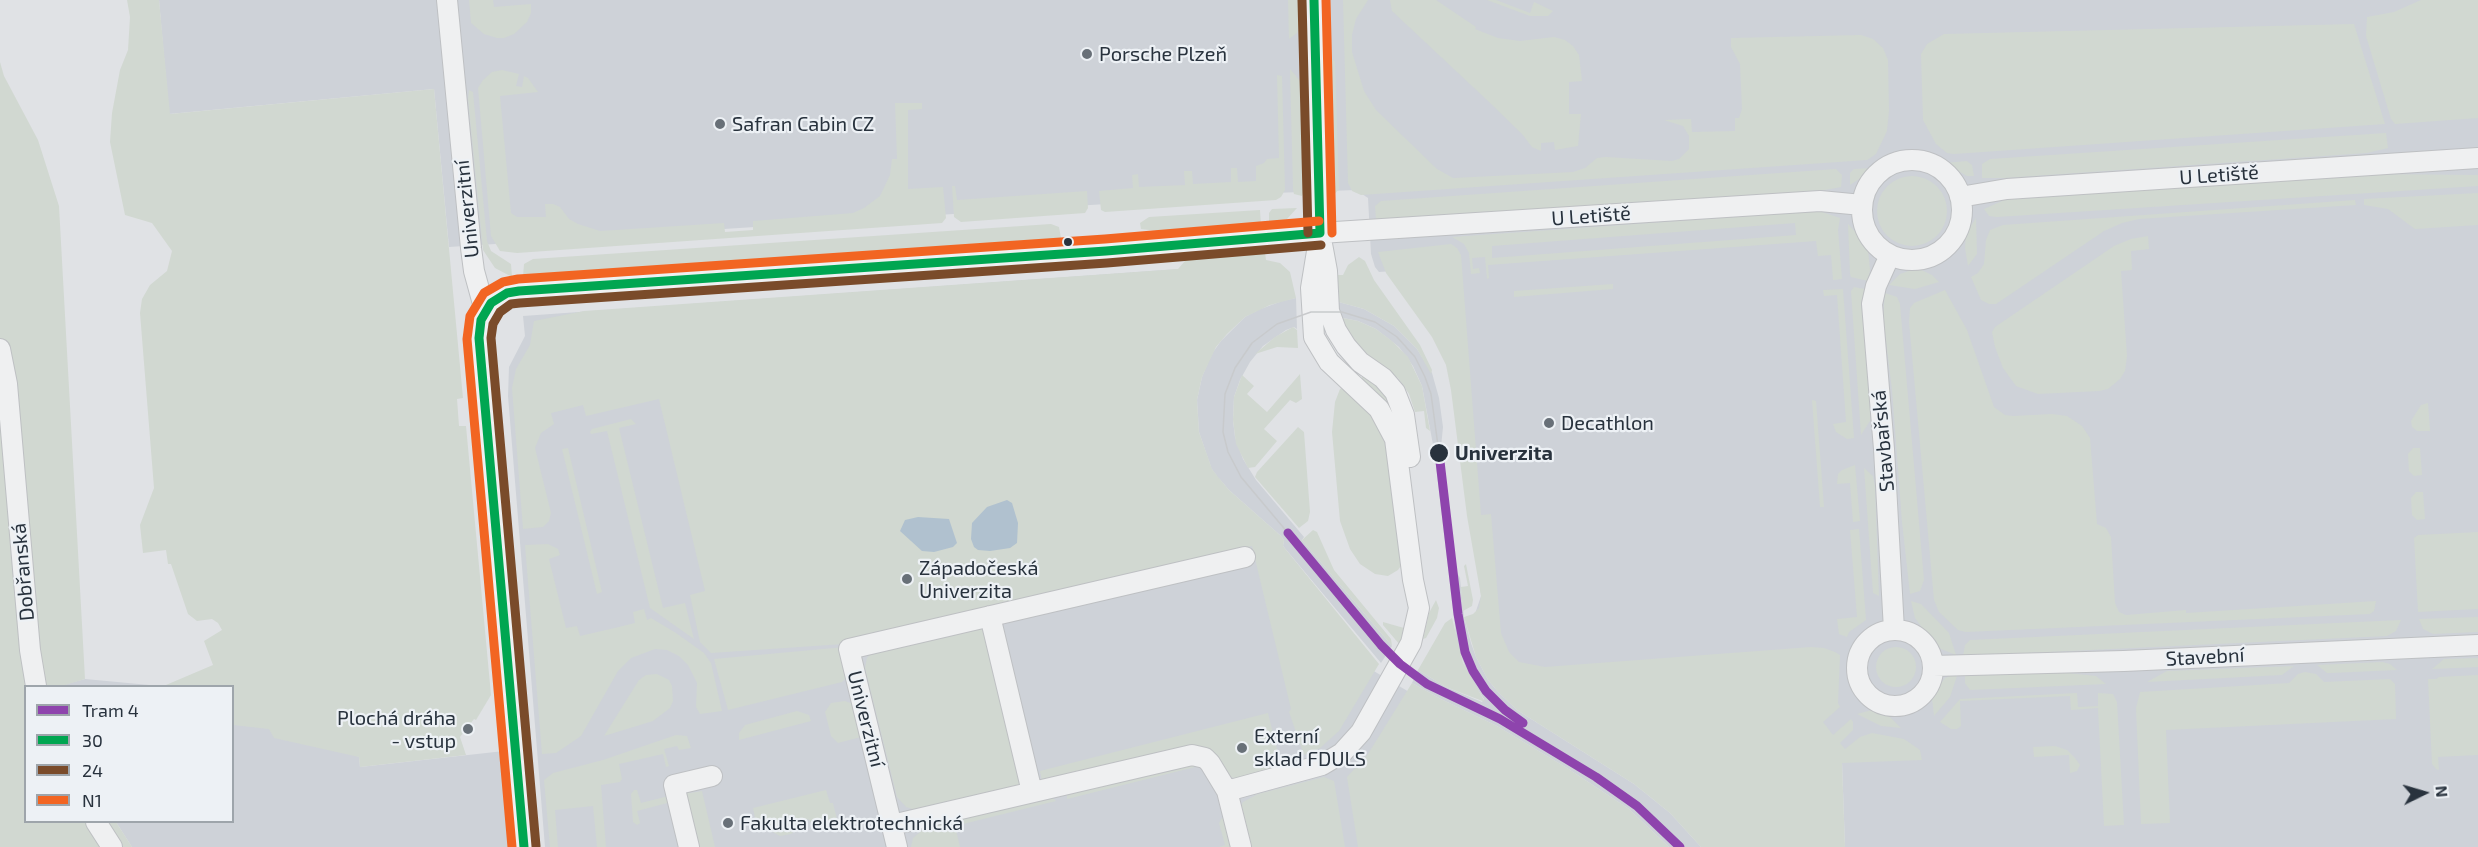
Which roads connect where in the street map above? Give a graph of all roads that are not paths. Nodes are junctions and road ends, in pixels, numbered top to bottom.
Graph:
1 (447, 0) edge
2 (1314, 0) edge
3 (2478, 158) edge
4 (1960, 197) junction
5 (1862, 205) junction
6 (1320, 233) junction
7 (1890, 255) junction
8 (485, 311) junction
9 (0, 350) edge
10 (1245, 557) dead end
11 (990, 616) junction
12 (1894, 630) junction
13 (2478, 645) edge
14 (1933, 666) junction
15 (36, 685) edge
16 (712, 776) dead end
17 (1227, 791) junction
18 (1032, 792) junction
19 (97, 823) edge
20 (892, 825) junction
21 (112, 847) edge
22 (524, 847) edge
23 (689, 847) edge
24 (897, 847) edge
25 (1241, 847) edge

1 - 8 street, Univerzitní
2 - 6 street
3 - 4 street, U Letiště
4 - 5 street
4 - 7 street
5 - 6 street, U Letiště
5 - 7 street
6 - 8 street, U Letiště
6 - 17 street
7 - 12 street, Stavbařská
8 - 22 street, Univerzitní
9 - 15 street, Dobřanská
10 - 11 street, Univerzitní
11 - 18 street
11 - 20 street, Univerzitní
12 - 14 street
12 - 14 street
13 - 14 street, Stavební
16 - 23 street
17 - 18 street
17 - 25 street
18 - 20 street
19 - 21 street
20 - 24 street, Univerzitní

